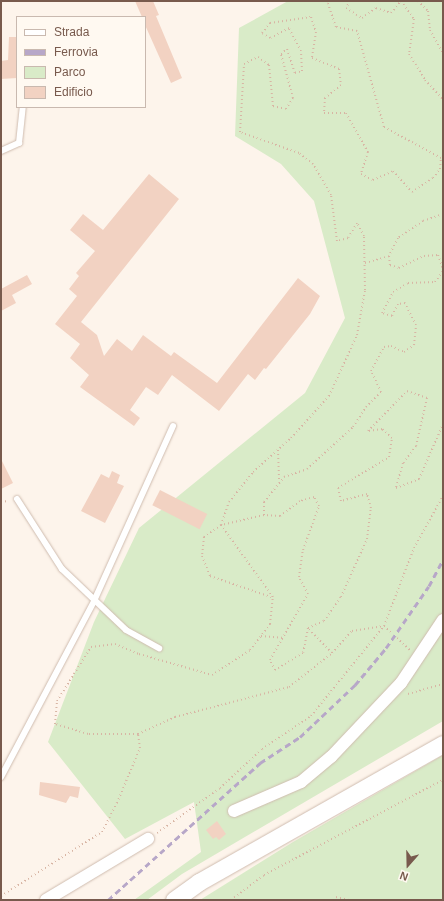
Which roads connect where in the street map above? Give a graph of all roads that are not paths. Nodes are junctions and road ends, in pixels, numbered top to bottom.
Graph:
1 (23, 108) edge
2 (1, 151) edge
3 (173, 426) dead end
4 (17, 500) dead end
5 (94, 601) junction
6 (443, 620) edge
7 (159, 648) dead end
8 (443, 744) edge
9 (1, 777) edge
10 (234, 811) dead end
11 (148, 839) road end
12 (46, 900) edge
13 (174, 900) edge

1 - 2 lane
3 - 5 lane
4 - 5 lane
5 - 7 lane
5 - 9 lane
6 - 10 street
8 - 13 main road
11 - 12 street

